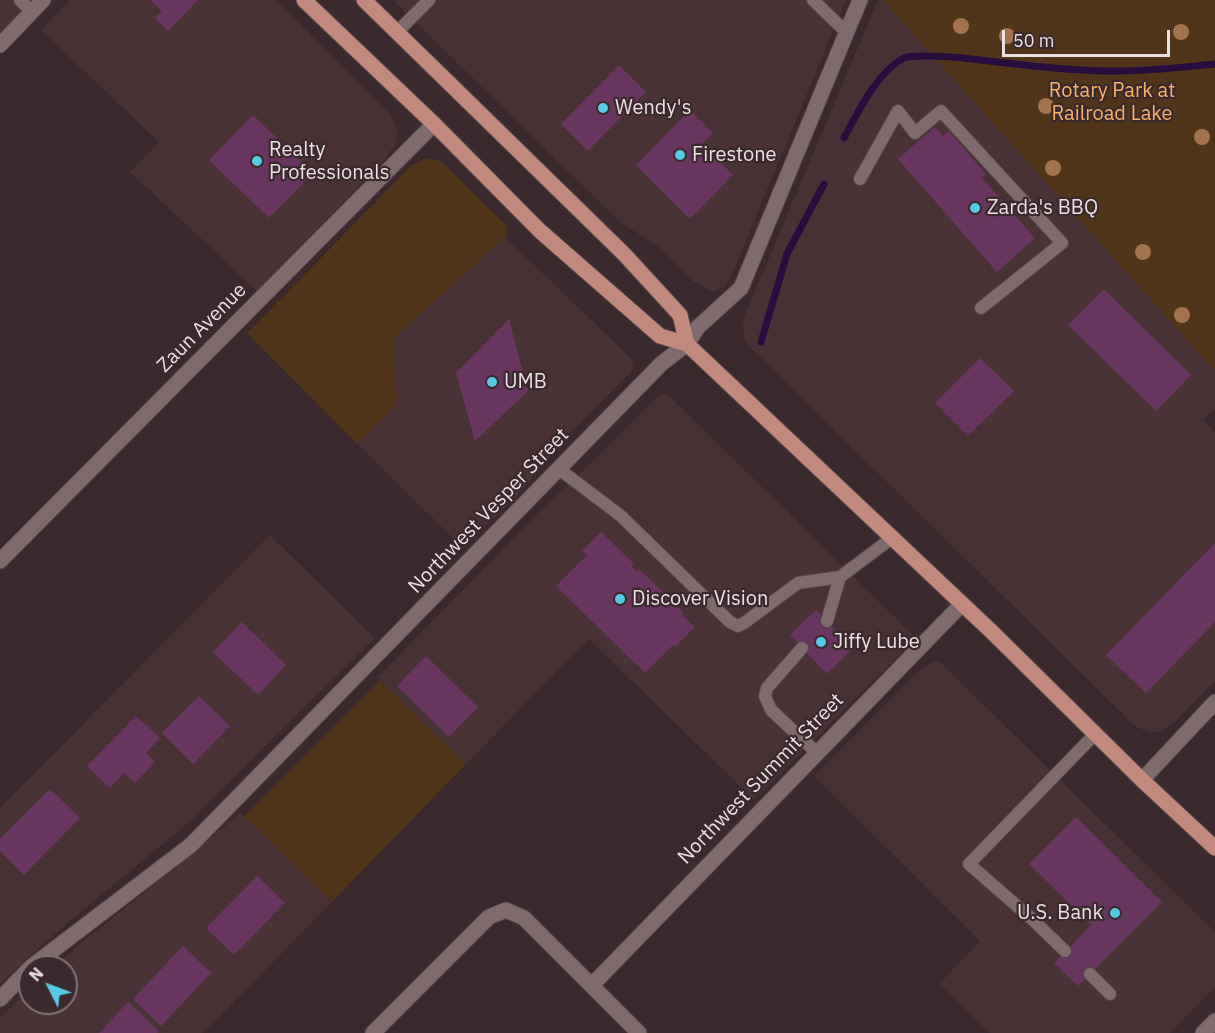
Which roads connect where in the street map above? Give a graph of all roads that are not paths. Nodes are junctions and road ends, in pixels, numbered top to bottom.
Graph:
1 (20, 0) edge
2 (44, 0) edge
3 (304, 0) edge
4 (364, 0) edge
5 (429, 0) edge
6 (813, 0) edge
7 (860, 0) edge
8 (32, 12) junction
9 (397, 32) junction
10 (847, 33) junction
11 (0, 45) edge
12 (434, 124) junction
13 (860, 179) dead end
14 (981, 308) dead end
15 (687, 344) junction
16 (560, 469) junction
17 (892, 538) junction
18 (0, 561) edge
19 (840, 577) junction
20 (962, 604) junction
21 (827, 621) dead end
22 (802, 648) dead end
23 (1215, 702) edge
24 (1095, 734) junction
25 (816, 752) junction
26 (1142, 780) junction
27 (1215, 848) edge
28 (1065, 951) dead end
29 (48, 955) edge
30 (1090, 975) dead end
31 (18, 981) edge
32 (591, 985) junction
33 (1110, 994) dead end
34 (0, 999) edge
35 (1215, 1021) edge
36 (373, 1033) edge
37 (639, 1033) edge
38 (1203, 1033) edge

1 - 8 lane
2 - 8 street
3 - 12 main road
4 - 9 main road
5 - 9 lane
6 - 10 lane
7 - 10 street, Northwest Vesper Street
8 - 11 street
9 - 15 main road
10 - 15 street, Northwest Vesper Street
12 - 15 main road
12 - 18 street, Zaun Avenue
13 - 14 lane
15 - 16 street, Northwest Vesper Street
15 - 17 main road
16 - 19 lane
16 - 29 street, Northwest Vesper Street
17 - 19 lane
17 - 20 main road
19 - 21 lane
20 - 24 main road
20 - 25 street, Northwest Summit Street
22 - 25 lane
23 - 26 street
24 - 26 main road
24 - 28 lane
25 - 32 street, Northwest Summit Street
26 - 27 main road
30 - 33 lane
31 - 34 street, Northwest Vesper Street
32 - 36 street
32 - 37 street
35 - 38 street

